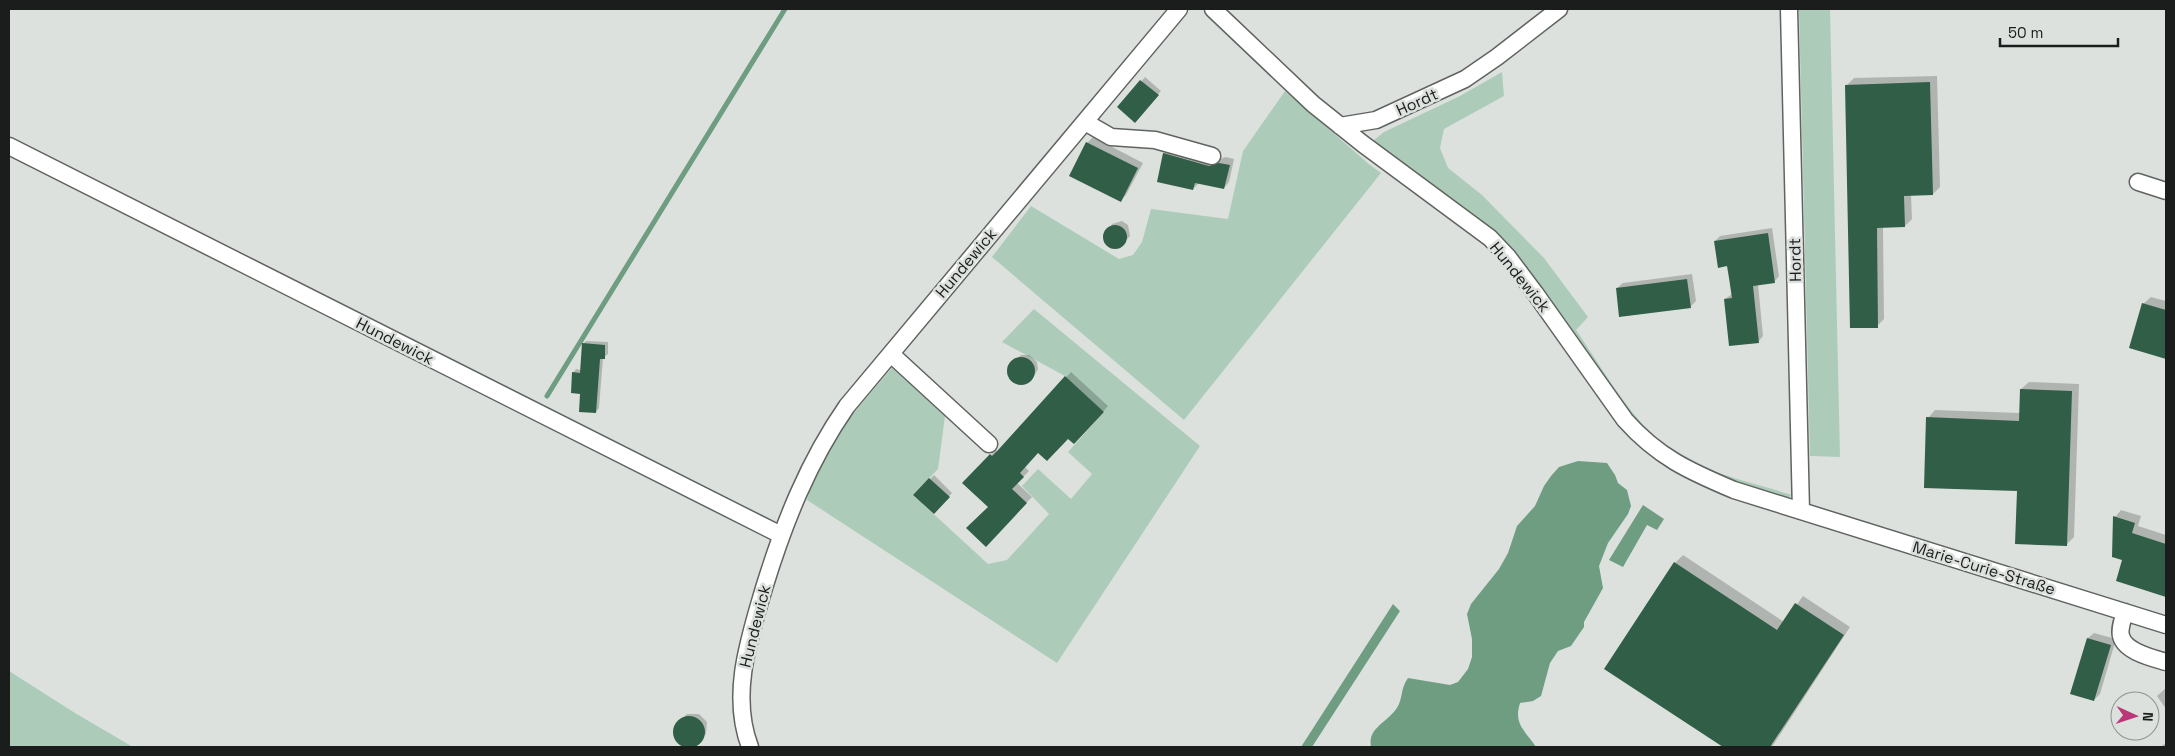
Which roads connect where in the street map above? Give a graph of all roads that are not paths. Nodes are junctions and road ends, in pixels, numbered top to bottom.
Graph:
1 (1179, 9) edge
2 (1213, 9) edge
3 (1559, 9) edge
4 (1789, 9) edge
5 (1085, 122) junction
6 (1340, 126) junction
7 (9, 146) edge
8 (1212, 156) dead end
9 (2138, 182) dead end
10 (2166, 191) edge
11 (890, 354) junction
12 (990, 444) dead end
13 (1802, 511) junction
14 (780, 535) junction
15 (2125, 612) junction
16 (2166, 625) edge
17 (2166, 662) edge
18 (750, 747) edge

1 - 5 street, Hundewick
2 - 6 street, Hundewick
3 - 6 street, Hordt
4 - 13 street, Hordt
5 - 8 street
5 - 11 street, Hundewick
6 - 13 street, Hundewick
7 - 14 street, Hundewick
9 - 10 street
11 - 12 street
11 - 14 street, Hundewick
13 - 15 street, Marie-Curie-Straße
14 - 18 street, Hundewick
15 - 16 street, Marie-Curie-Straße
15 - 17 street

